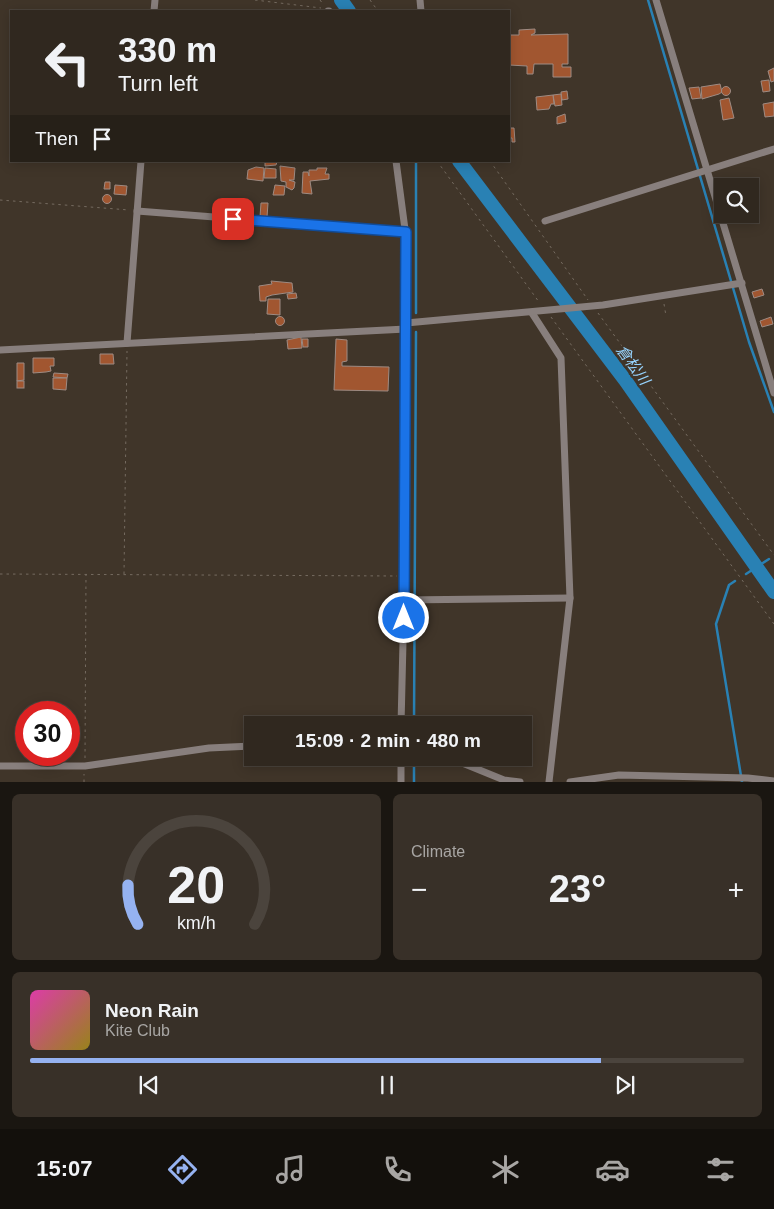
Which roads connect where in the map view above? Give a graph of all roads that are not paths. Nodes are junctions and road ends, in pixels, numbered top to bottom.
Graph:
1 (656, 0) edge
2 (774, 149) edge
3 (141, 162) edge
4 (396, 162) edge
5 (706, 170) junction
6 (137, 211) junction
7 (545, 222) dead end
8 (406, 232) junction
9 (739, 284) junction
10 (532, 313) junction
11 (406, 326) junction
12 (127, 343) junction
13 (0, 350) edge
14 (774, 393) edge
15 (570, 598) junction
16 (407, 600) junction
17 (401, 716) edge
18 (244, 746) edge
19 (0, 766) edge
20 (401, 766) edge
21 (470, 766) edge
22 (774, 781) edge
23 (401, 782) edge
24 (520, 782) edge
25 (549, 782) edge
26 (570, 782) edge

1 - 5 street
2 - 5 street
3 - 6 street
4 - 8 street
5 - 7 street
5 - 9 street
6 - 8 street
6 - 12 street
8 - 11 street
9 - 10 street
9 - 14 street
10 - 11 street
10 - 15 street
11 - 12 street
11 - 16 street
12 - 13 street
15 - 16 street
15 - 25 street
16 - 17 street
18 - 19 street
20 - 23 street
21 - 24 street
22 - 26 street

